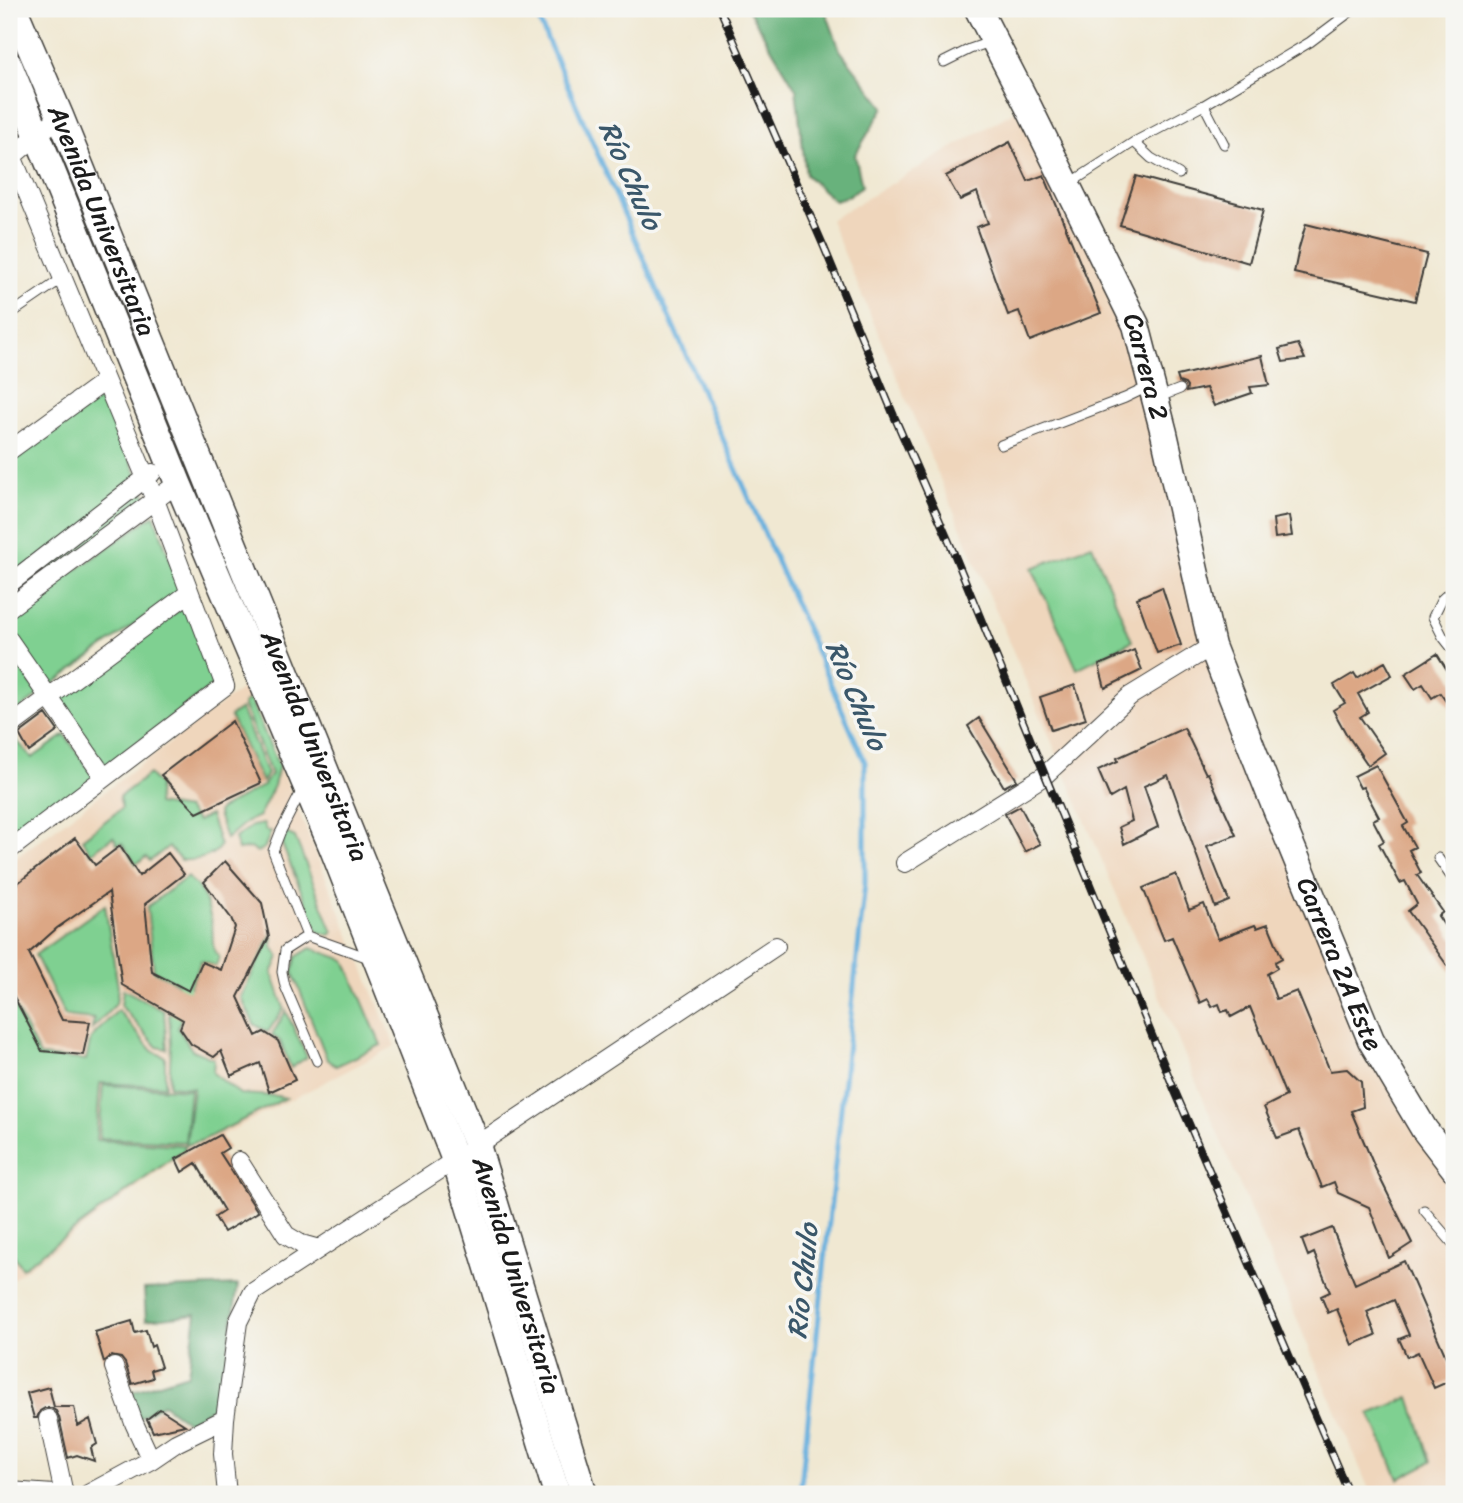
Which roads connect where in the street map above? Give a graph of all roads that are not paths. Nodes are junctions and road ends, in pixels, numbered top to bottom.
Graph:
1 (14, 9) edge
2 (978, 9) edge
3 (1354, 9) edge
4 (995, 40) junction
5 (944, 62) dead end
6 (9, 65) edge
7 (1204, 105) junction
8 (60, 116) junction
9 (37, 134) junction
10 (1133, 142) junction
11 (1224, 144) dead end
12 (11, 158) edge
13 (1179, 174) dead end
14 (1067, 185) junction
15 (63, 278) junction
16 (9, 315) edge
17 (106, 381) junction
18 (1162, 391) junction
19 (1001, 444) dead end
20 (9, 451) edge
21 (174, 471) junction
22 (146, 478) junction
23 (155, 500) junction
24 (9, 584) edge
25 (1454, 588) edge
26 (190, 593) junction
27 (9, 608) edge
28 (9, 640) edge
29 (1212, 646) junction
30 (1454, 651) edge
31 (48, 697) junction
32 (9, 727) edge
33 (1252, 746) joint
34 (104, 777) junction
35 (305, 783) junction
36 (9, 850) edge
37 (1438, 858) dead end
38 (905, 863) dead end
39 (1454, 881) edge
40 (307, 936) junction
41 (776, 946) dead end
42 (377, 961) junction
43 (317, 1061) dead end
44 (477, 1145) junction
45 (455, 1160) junction
46 (239, 1161) dead end
47 (1454, 1168) edge
48 (1424, 1210) dead end
49 (1454, 1245) edge
50 (319, 1249) junction
51 (114, 1367) dead end
52 (48, 1419) dead end
53 (225, 1419) junction
54 (151, 1460) junction
55 (9, 1491) edge
56 (54, 1494) edge
57 (64, 1494) edge
58 (88, 1494) edge
59 (227, 1494) edge
60 (557, 1494) edge
61 (584, 1494) edge

1 - 8 main road, Avenida Universitaria
2 - 4 main road, Carrera 2
3 - 7 lane
4 - 5 lane
4 - 14 main road, Carrera 2
6 - 9 main road, Avenida Universitaria
7 - 10 lane
7 - 11 lane
8 - 9 street
8 - 44 main road, Avenida Universitaria
9 - 12 street
9 - 21 main road, Avenida Universitaria
10 - 13 lane
10 - 14 lane
12 - 15 street
14 - 18 main road, Carrera 2
15 - 16 lane
15 - 17 street
17 - 20 street
17 - 22 street
18 - 19 lane
18 - 29 main road, Carrera 2
21 - 22 street
21 - 23 street
21 - 35 main road, Avenida Universitaria
22 - 23 street
22 - 24 street
23 - 26 street
23 - 27 street
25 - 30 lane
26 - 31 street
26 - 34 street
28 - 31 street
29 - 33 main road, Carrera 2
29 - 38 street
31 - 32 street
31 - 34 street
33 - 47 main road, Carrera 2A Este
34 - 36 street
35 - 40 lane
35 - 42 main road, Avenida Universitaria
37 - 39 lane
40 - 42 lane
40 - 43 lane
41 - 44 street
42 - 45 main road, Avenida Universitaria
44 - 45 street
44 - 61 main road, Avenida Universitaria
45 - 50 street
45 - 60 main road, Avenida Universitaria
46 - 50 street
48 - 49 lane
50 - 53 street
51 - 54 street
52 - 57 street
53 - 54 street
53 - 59 street
54 - 58 street
55 - 56 street

